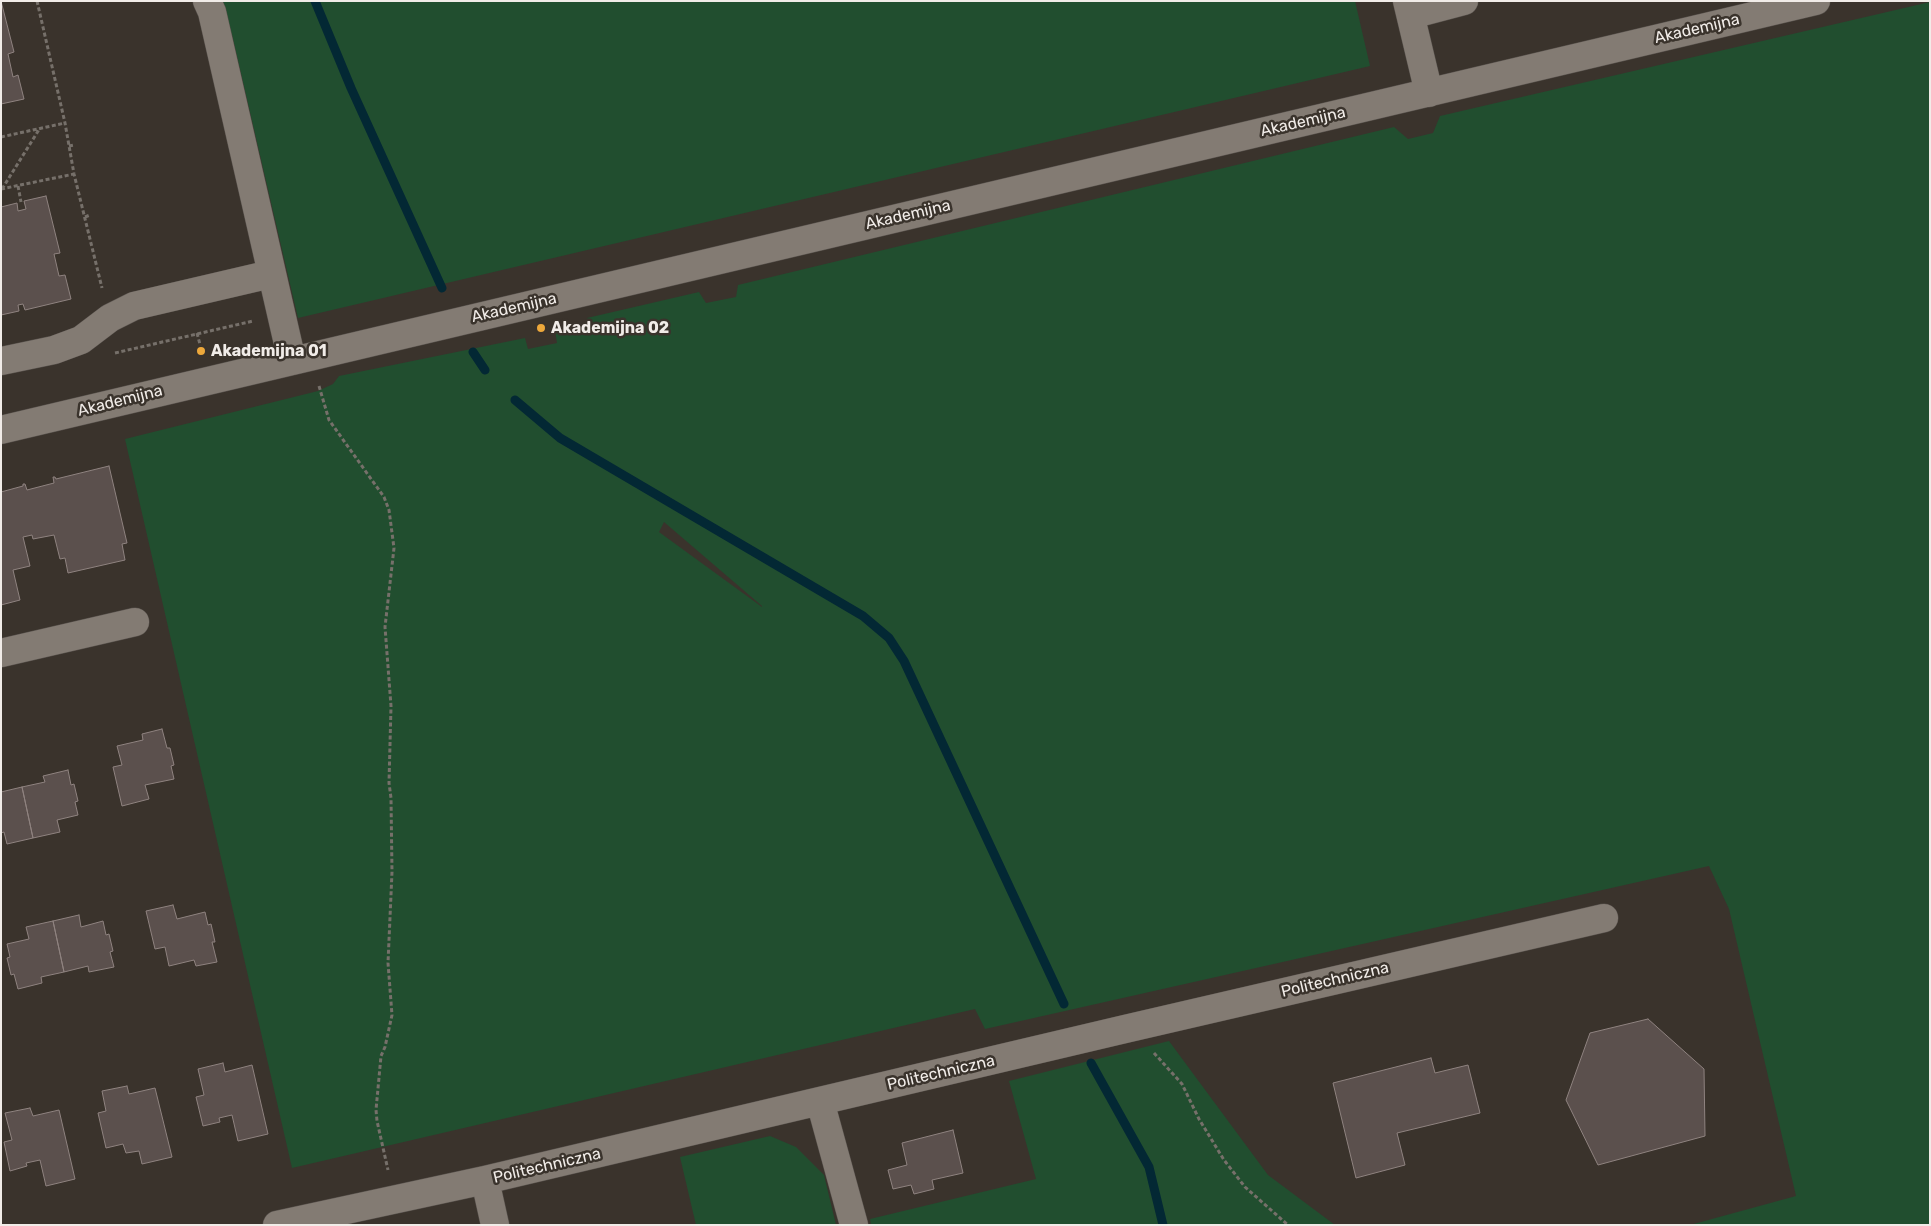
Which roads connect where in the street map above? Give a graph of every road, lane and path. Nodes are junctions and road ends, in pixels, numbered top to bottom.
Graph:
1 (37, 1) edge
2 (207, 1) edge
3 (1464, 1) edge
4 (1816, 1) edge
5 (1409, 8) edge
6 (1429, 93) junction
7 (65, 123) junction
8 (40, 128) junction
9 (1, 137) edge
10 (74, 145) dead end
11 (69, 146) junction
12 (74, 174) junction
13 (18, 186) junction
14 (1, 189) edge
15 (21, 202) dead end
16 (90, 215) dead end
17 (84, 217) junction
18 (271, 274) junction
19 (281, 314) junction
20 (110, 318) junction
21 (1, 361) edge
22 (292, 361) junction
23 (317, 381) dead end
24 (1, 430) edge
25 (135, 622) dead end
26 (1, 653) edge
27 (1604, 918) dead end
28 (1125, 1028) junction
29 (820, 1101) junction
30 (485, 1180) junction
31 (395, 1200) junction
32 (277, 1225) edge
33 (495, 1225) edge
34 (854, 1225) edge
35 (1288, 1225) edge

1 - 7 path
2 - 18 street
3 - 5 street
4 - 6 street, Akademijna
5 - 6 street
6 - 22 street, Akademijna
7 - 8 path
7 - 11 path
8 - 9 path
8 - 14 path
10 - 11 path
11 - 12 path
12 - 13 path
12 - 17 path
13 - 14 path
13 - 15 path
16 - 17 path
17 - 20 path
18 - 19 street
18 - 20 street
19 - 20 path
19 - 22 street
20 - 21 street
22 - 24 street, Akademijna
23 - 31 path
25 - 26 street
27 - 28 street, Politechniczna
28 - 29 street, Politechniczna
28 - 35 path
29 - 30 street, Politechniczna
29 - 34 street
30 - 31 street, Politechniczna
30 - 33 street
31 - 32 street, Politechniczna

